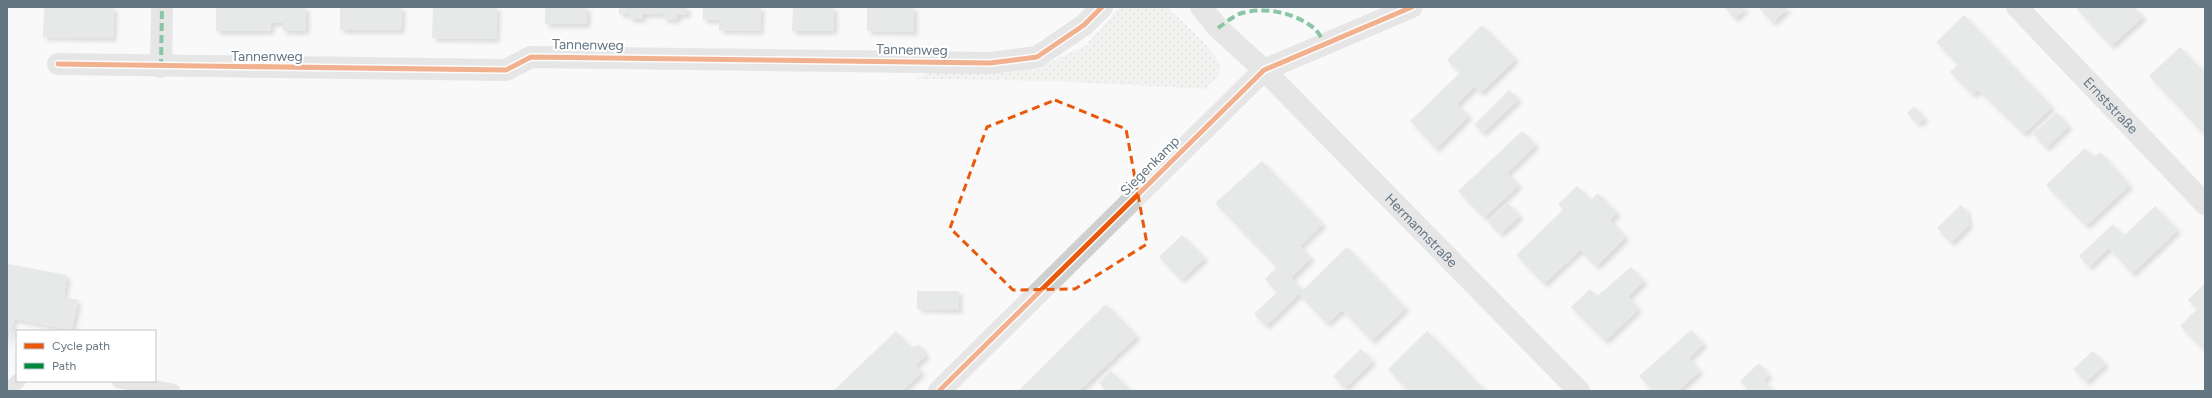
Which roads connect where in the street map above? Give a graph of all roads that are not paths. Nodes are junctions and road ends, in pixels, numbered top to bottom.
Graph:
1 (162, 7) edge
2 (1102, 7) edge
3 (1201, 7) edge
4 (1412, 7) edge
5 (2017, 7) edge
6 (58, 64) dead end
7 (161, 67) junction
8 (1264, 70) junction
9 (2205, 204) edge
10 (17, 382) edge
11 (124, 382) edge
12 (942, 390) edge
13 (7, 391) edge
14 (173, 391) edge
15 (1579, 391) edge

1 - 7 street
2 - 7 street, Tannenweg
3 - 8 street, Hermannstraße
4 - 8 street, Siegenkamp
5 - 9 street, Ernststraße
6 - 7 street, Tannenweg
8 - 12 street, Siegenkamp
8 - 15 street, Hermannstraße
10 - 13 lane
11 - 14 lane

